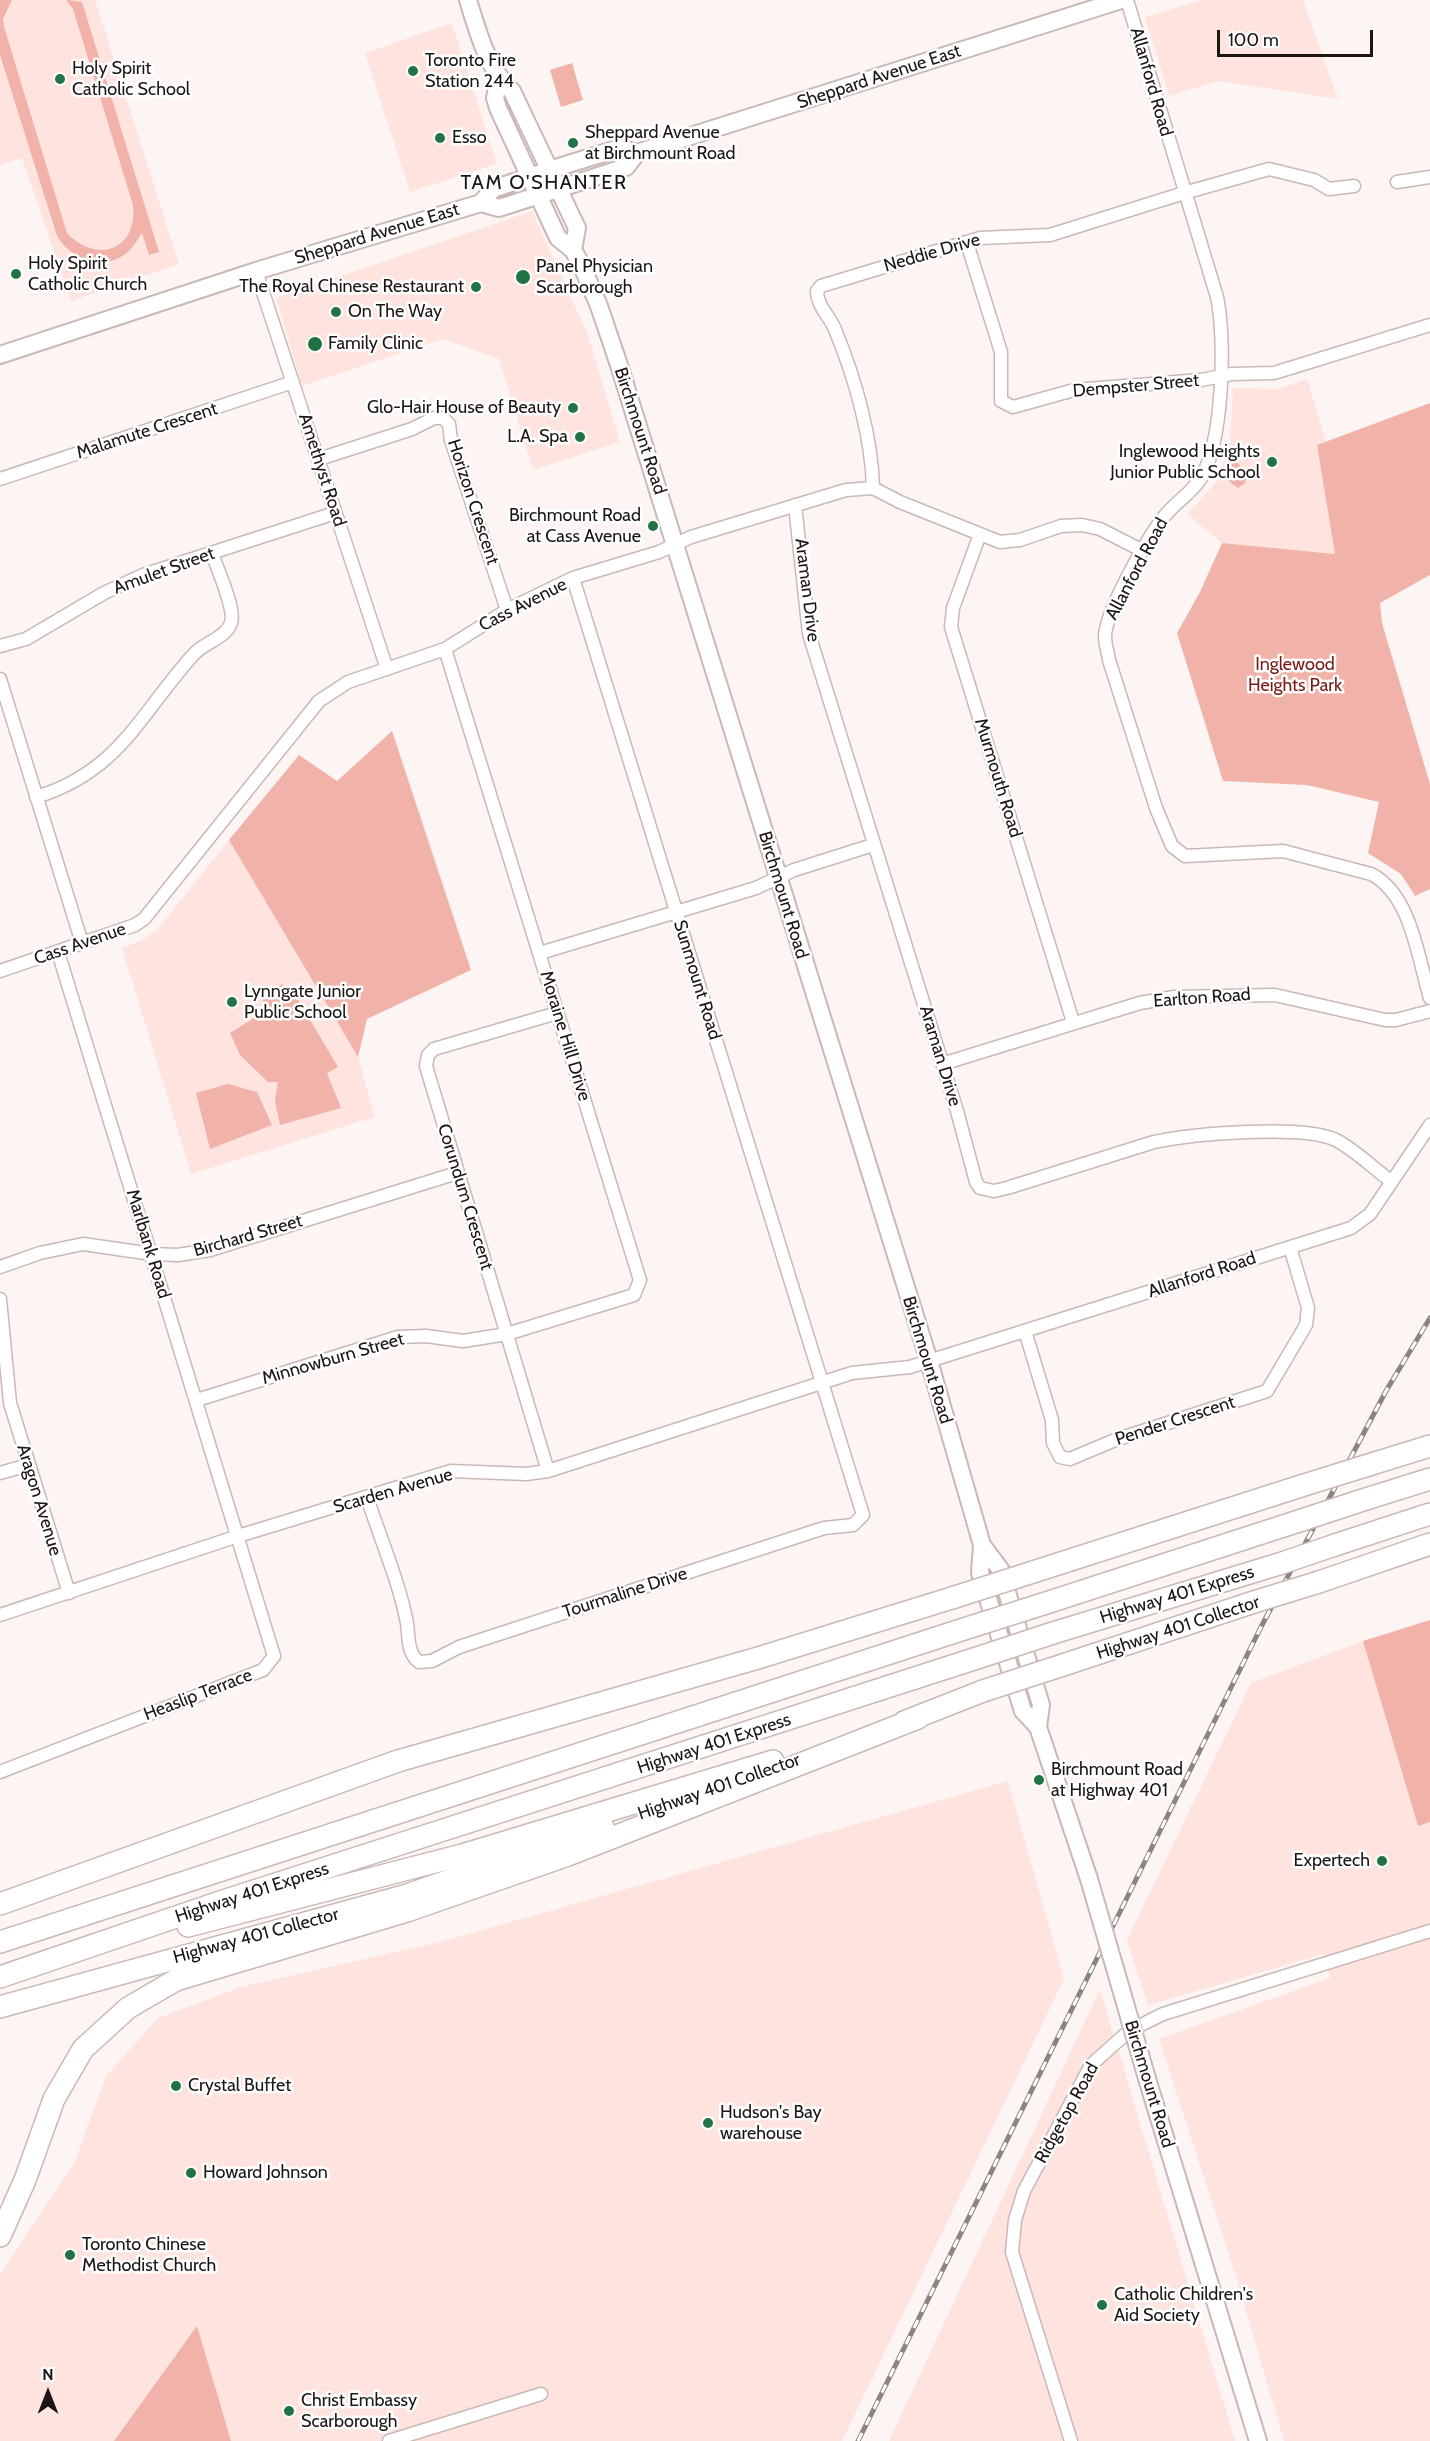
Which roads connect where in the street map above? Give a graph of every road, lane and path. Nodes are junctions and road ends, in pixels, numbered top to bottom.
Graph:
1 (468, 0) edge
2 (1121, 0) edge
3 (1126, 0) edge
4 (499, 78) junction
5 (637, 153) junction
6 (548, 170) junction
7 (1430, 177) edge
8 (529, 178) junction
9 (1396, 182) dead end
10 (1354, 186) dead end
11 (559, 189) junction
12 (1184, 193) junction
13 (538, 195) junction
14 (481, 203) junction
15 (967, 243) junction
16 (573, 249) junction
17 (256, 271) junction
18 (1430, 325) edge
19 (0, 355) edge
20 (1220, 377) junction
21 (293, 382) junction
22 (319, 459) junction
23 (0, 479) edge
24 (873, 488) junction
25 (795, 505) junction
26 (336, 513) junction
27 (980, 534) junction
28 (675, 543) junction
29 (1143, 551) junction
30 (212, 553) junction
31 (573, 578) junction
32 (507, 610) junction
33 (0, 646) edge
34 (445, 649) junction
35 (387, 669) junction
36 (0, 679) edge
37 (36, 797) junction
38 (873, 845) junction
39 (778, 878) junction
40 (676, 912) junction
41 (82, 944) junction
42 (58, 952) junction
43 (540, 953) junction
44 (0, 971) edge
45 (1430, 998) edge
46 (1430, 1011) edge
47 (557, 1013) junction
48 (1073, 1022) junction
49 (942, 1064) junction
50 (1430, 1125) edge
51 (457, 1173) junction
52 (1391, 1181) junction
53 (1290, 1247) junction
54 (152, 1254) junction
55 (0, 1267) edge
56 (0, 1299) edge
57 (1025, 1331) junction
58 (507, 1334) junction
59 (929, 1361) junction
60 (821, 1382) junction
61 (197, 1400) junction
62 (1430, 1446) edge
63 (28, 1465) junction
64 (548, 1471) junction
65 (0, 1473) edge
66 (1430, 1479) edge
67 (367, 1497) junction
68 (1430, 1514) edge
69 (238, 1536) junction
70 (1430, 1544) edge
71 (1430, 1551) edge
72 (1326, 1580) junction
73 (69, 1593) junction
74 (0, 1615) edge
75 (918, 1718) junction
76 (0, 1772) edge
77 (58, 1883) junction
78 (0, 1897) edge
79 (0, 1904) edge
80 (1430, 1930) edge
81 (0, 1942) edge
82 (45, 1964) junction
83 (0, 1977) edge
84 (0, 2007) edge
85 (25, 2180) junction
86 (0, 2213) edge
87 (0, 2236) edge
88 (541, 2394) dead end
89 (389, 2441) edge
90 (1071, 2441) edge
91 (1258, 2441) edge

1 - 4 main road, Birchmount Road
2 - 5 main road, Sheppard Avenue East
3 - 12 street, Allanford Road
4 - 6 main road, Birchmount Road
4 - 8 main road, Birchmount Road
5 - 6 main road, Sheppard Avenue East
5 - 11 main road, Sheppard Avenue East
6 - 8 main road, Sheppard Avenue East
6 - 11 main road, Birchmount Road
7 - 9 street
8 - 13 main road, Birchmount Road
8 - 14 main road, Sheppard Avenue East
10 - 12 street, Neddie Drive
11 - 13 main road, Sheppard Avenue East
11 - 16 main road, Birchmount Road
12 - 15 street, Neddie Drive
12 - 20 street, Allanford Road
13 - 14 main road, Sheppard Avenue East
13 - 16 main road, Birchmount Road
14 - 17 main road, Sheppard Avenue East
15 - 20 street, Dempster Street
15 - 24 street, Neddie Drive
16 - 28 main road, Birchmount Road
17 - 19 main road, Sheppard Avenue East
17 - 21 street, Amethyst Road
18 - 20 street, Dempster Street
20 - 29 street, Allanford Road
21 - 22 street, Amethyst Road
21 - 23 street, Malamute Crescent
22 - 26 street, Amethyst Road
22 - 32 street, Horizon Crescent
24 - 25 street, Cass Avenue
24 - 27 street, Cass Avenue
25 - 28 street, Cass Avenue
25 - 38 street, Araman Drive
26 - 30 street, Amulet Street
26 - 35 street, Amethyst Road
27 - 29 street, Cass Avenue
27 - 48 street, Murmouth Road
28 - 31 street, Cass Avenue
28 - 39 main road, Birchmount Road
29 - 45 street, Allanford Road
30 - 33 street, Amulet Street
30 - 37 street
31 - 32 street, Cass Avenue
31 - 40 street, Sunmount Road
32 - 34 street, Cass Avenue
34 - 35 street, Cass Avenue
34 - 43 street, Moraine Hill Drive
35 - 41 street, Cass Avenue
36 - 37 street
37 - 41 street
38 - 39 street
38 - 49 street, Araman Drive
39 - 40 street
39 - 59 main road, Birchmount Road
40 - 43 street
40 - 60 street, Sunmount Road
41 - 42 street, Cass Avenue
42 - 44 street, Cass Avenue
42 - 54 street, Marlbank Road
43 - 47 street, Moraine Hill Drive
46 - 48 street, Earlton Road
47 - 51 street, Corundum Crescent
47 - 58 street, Moraine Hill Drive
48 - 49 street, Earlton Road
49 - 52 street, Araman Drive
50 - 52 street, Allanford Road
51 - 54 street, Birchard Street
51 - 58 street, Corundum Crescent
52 - 53 street, Allanford Road
53 - 57 street, Allanford Road
53 - 57 street, Pender Crescent
54 - 55 street, Birchard Street
54 - 61 street, Marlbank Road
56 - 63 street, Aragon Avenue
57 - 59 street, Allanford Road
58 - 61 street, Minnowburn Street
58 - 64 street, Corundum Crescent
59 - 60 street, Scarden Avenue
59 - 91 main road, Birchmount Road, bridge
60 - 64 street, Scarden Avenue
60 - 67 street, Tourmaline Drive
61 - 69 street, Marlbank Road
62 - 77 highway, bridge
63 - 65 street
63 - 73 street, Aragon Avenue
64 - 67 street, Scarden Avenue
66 - 81 highway, Highway 401 Express, bridge
67 - 69 street, Scarden Avenue
68 - 82 highway, Highway 401 Express, bridge
69 - 73 street, Scarden Avenue
69 - 76 street, Heaslip Terrace
70 - 72 highway, Highway 401 Collector
71 - 72 highway
72 - 75 highway, Highway 401 Collector, bridge
73 - 74 street, Scarden Avenue
75 - 82 highway
75 - 84 highway, Highway 401 Collector
75 - 85 highway
77 - 78 highway
77 - 79 highway
80 - 90 street, Ridgetop Road
82 - 83 highway, Highway 401 Express
85 - 86 highway
85 - 87 highway
88 - 89 street

